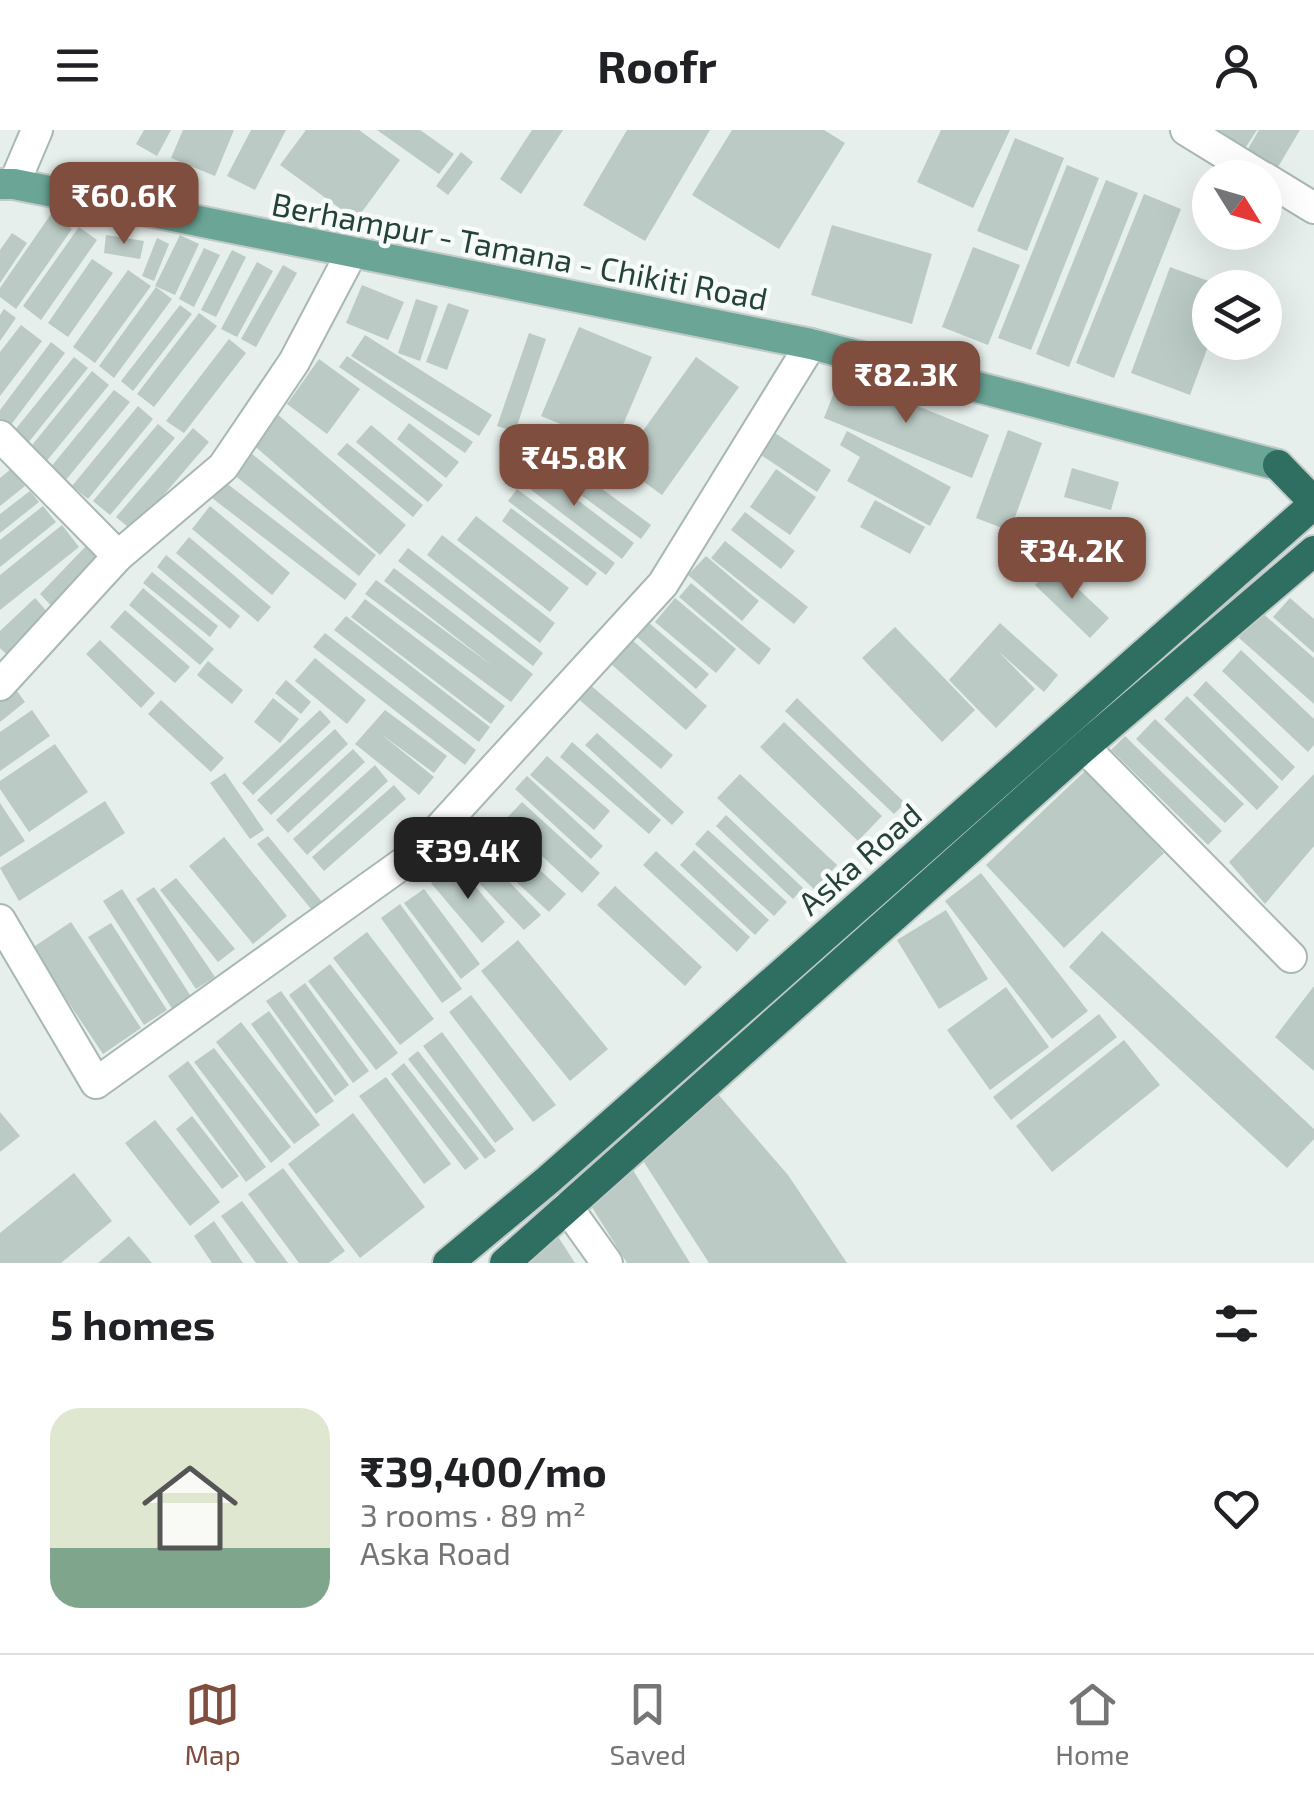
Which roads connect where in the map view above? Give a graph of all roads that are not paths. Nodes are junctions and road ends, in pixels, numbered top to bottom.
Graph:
1 (37, 130) edge
2 (1186, 130) edge
3 (1235, 160) edge
4 (7, 184) edge
5 (1282, 188) edge
6 (1314, 208) edge
7 (352, 252) junction
8 (811, 344) junction
9 (0, 436) edge
10 (1278, 465) junction
11 (1314, 474) edge
12 (1314, 503) edge
13 (1314, 551) edge
14 (118, 556) junction
15 (0, 686) edge
16 (1084, 747) junction
17 (0, 920) edge
18 (1291, 957) dead end
19 (10, 959) edge
20 (567, 1207) junction
21 (448, 1263) edge
22 (505, 1263) edge
23 (607, 1263) edge

1 - 4 street
2 - 3 street
4 - 7 main road, Berhampur - Tamana - Chikiti Road
5 - 6 street
7 - 8 main road, Berhampur - Tamana - Chikiti Road
7 - 14 street
8 - 10 main road, Berhampur - Tamana - Chikiti Road
8 - 19 street
9 - 14 street
10 - 11 highway, Berhampur - Tamana - Chikiti Road
10 - 12 highway
12 - 21 highway, Aska Road
13 - 16 highway
14 - 15 street
16 - 18 street
16 - 20 highway
17 - 19 street
20 - 22 highway
20 - 23 street

